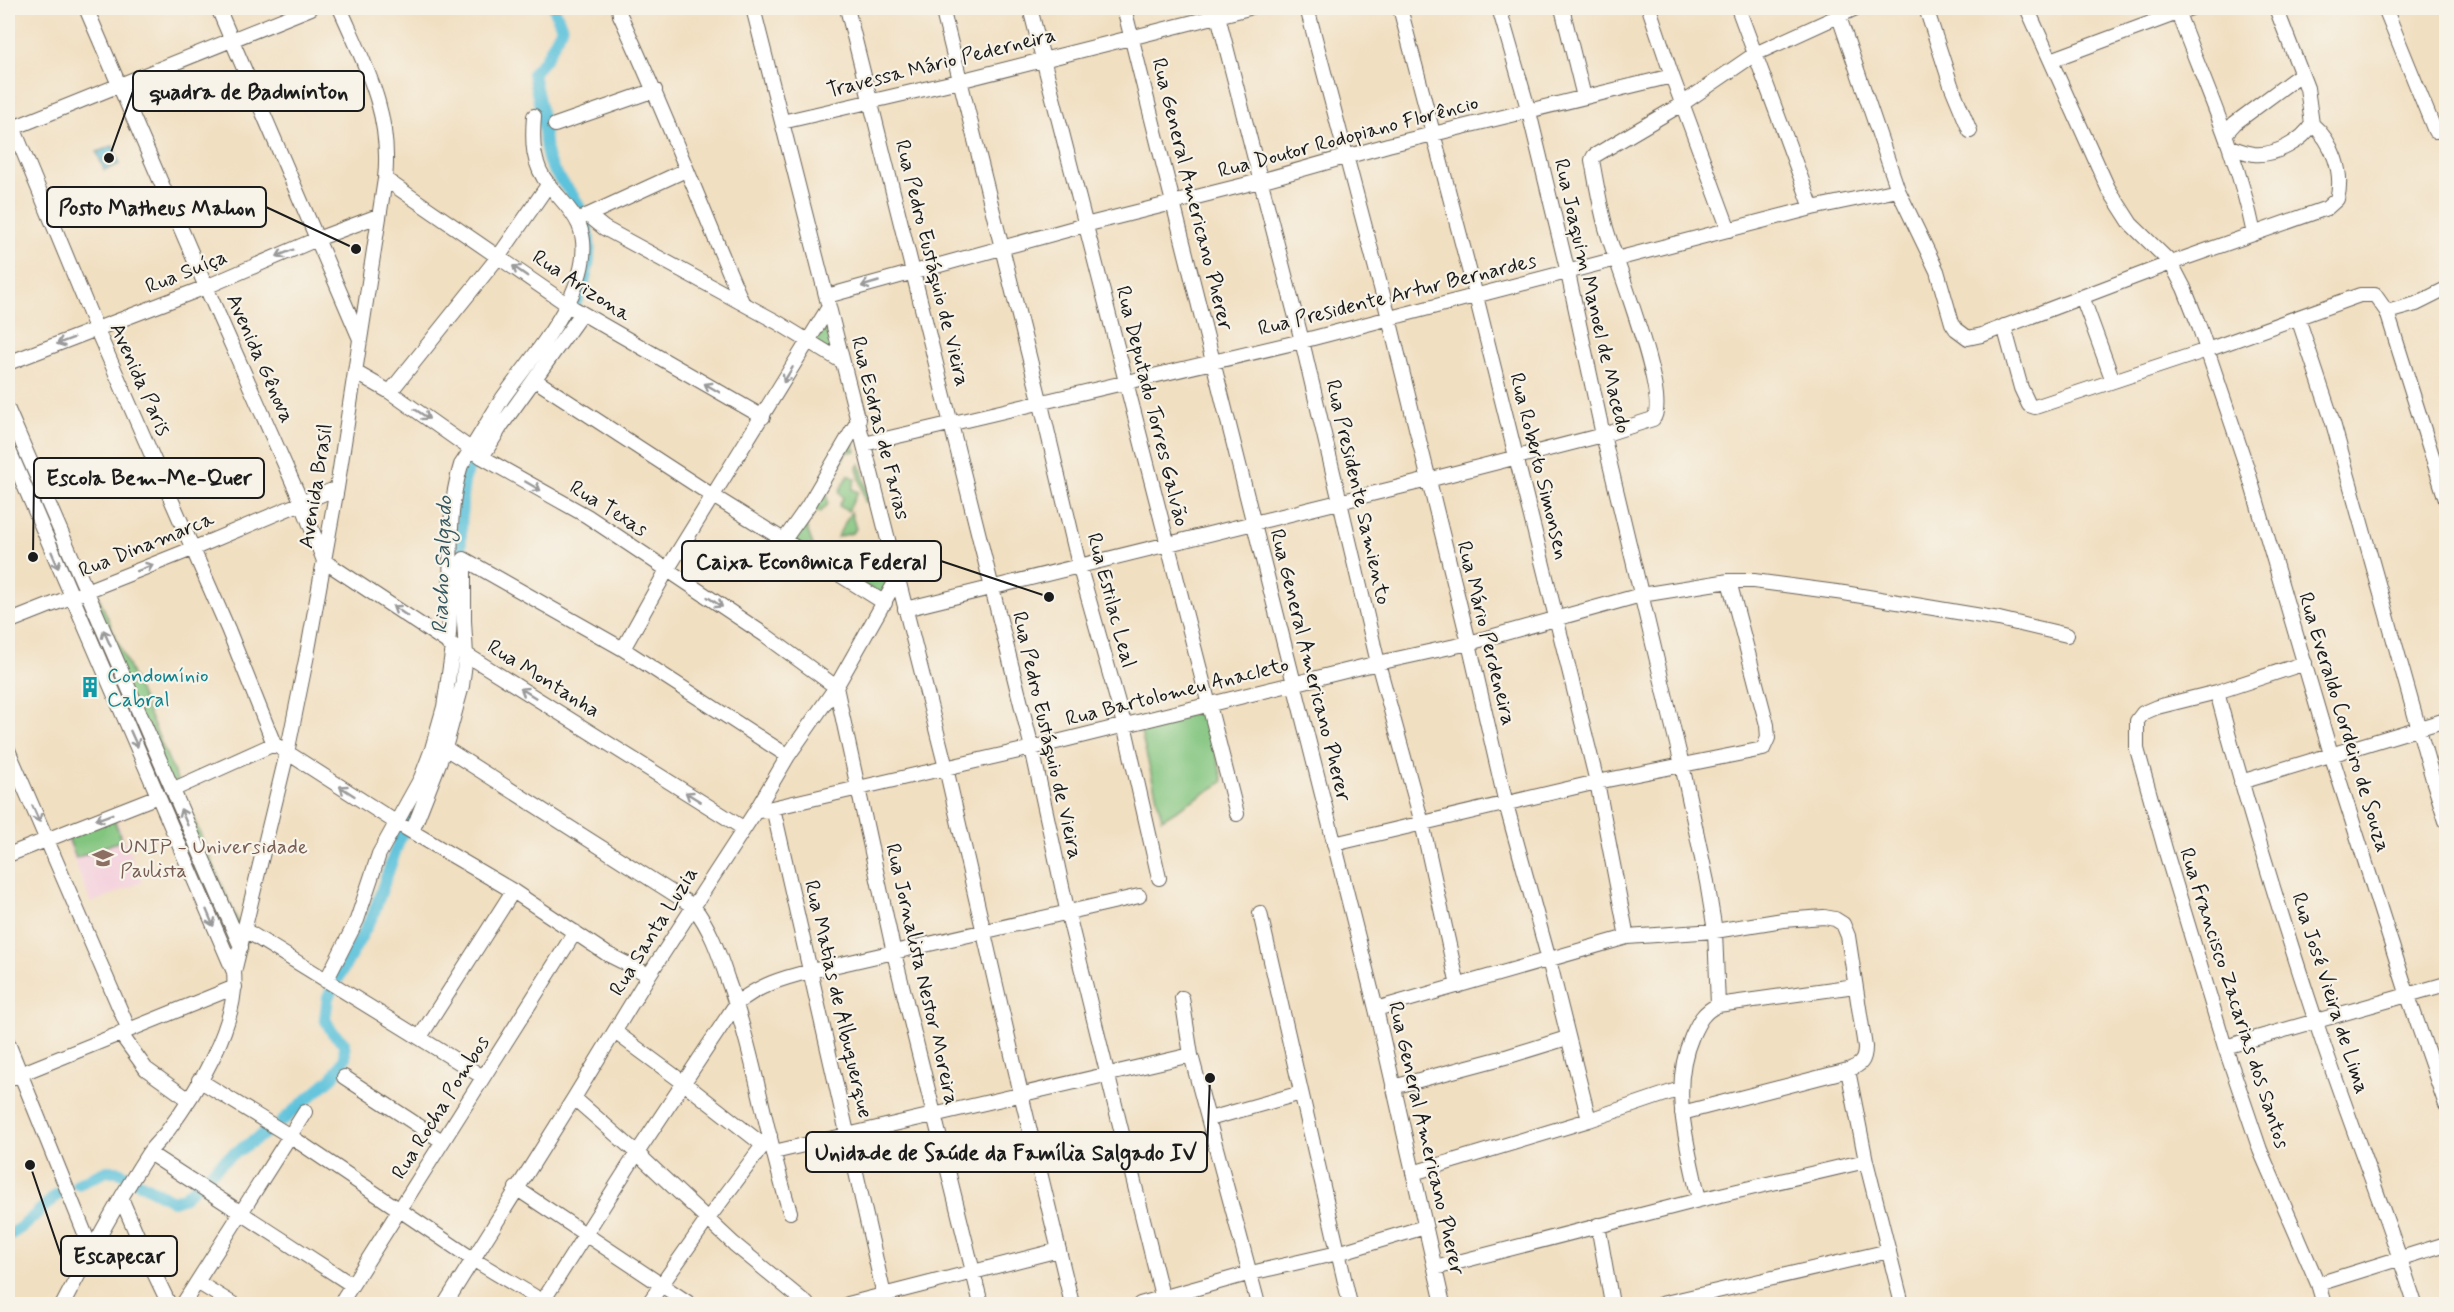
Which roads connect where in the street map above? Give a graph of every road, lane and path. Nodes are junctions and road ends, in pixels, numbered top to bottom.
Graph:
1 (86, 8) edge
2 (218, 8) edge
3 (311, 8) edge
4 (340, 8) edge
5 (619, 8) edge
6 (753, 8) edge
7 (848, 8) edge
8 (942, 8) edge
9 (1030, 8) edge
10 (1124, 8) edge
11 (1249, 8) edge
12 (1307, 8) edge
13 (1400, 8) edge
14 (1499, 8) edge
15 (1562, 8) edge
16 (1649, 8) edge
17 (1738, 8) edge
18 (1856, 8) edge
19 (1926, 8) edge
20 (2027, 8) edge
21 (2276, 8) edge
22 (2385, 8) edge
23 (2182, 9) edge
24 (1837, 11) edge
25 (1216, 12) edge
26 (1132, 38) junction
27 (231, 39) junction
28 (1755, 54) junction
29 (1042, 60) junction
30 (2050, 60) junction
31 (2301, 74) junction
32 (1672, 76) junction
33 (959, 81) junction
34 (119, 83) junction
35 (655, 90) junction
36 (1584, 98) junction
37 (870, 102) junction
38 (1682, 104) junction
39 (1530, 112) junction
40 (534, 116) dead end
41 (782, 122) junction
42 (9, 124) edge
43 (2312, 124) junction
44 (555, 125) dead end
45 (1970, 131) dead end
46 (2435, 131) dead end
47 (2226, 133) junction
48 (1432, 134) junction
49 (2230, 147) junction
50 (1347, 157) junction
51 (686, 170) junction
52 (385, 179) junction
53 (1260, 181) junction
54 (548, 185) junction
55 (1898, 190) junction
56 (1173, 203) junction
57 (1812, 208) junction
58 (378, 216) junction
59 (1085, 225) junction
60 (1729, 230) junction
61 (2254, 234) junction
62 (317, 239) junction
63 (1001, 249) junction
64 (498, 256) junction
65 (1616, 260) junction
66 (2171, 263) junction
67 (913, 271) junction
68 (1569, 273) junction
69 (206, 287) junction
70 (2446, 289) edge
71 (1476, 296) junction
72 (2083, 298) junction
73 (742, 302) junction
74 (828, 302) junction
75 (575, 309) junction
76 (2387, 312) junction
77 (1389, 318) junction
78 (2298, 318) junction
79 (2004, 326) junction
80 (96, 328) junction
81 (360, 339) junction
82 (1302, 341) junction
83 (808, 342) junction
84 (2207, 350) junction
85 (1214, 360) junction
86 (841, 361) junction
87 (8, 363) edge
88 (355, 372) junction
89 (535, 380) junction
90 (2113, 381) junction
91 (1126, 382) junction
92 (390, 392) junction
93 (1041, 404) junction
94 (8, 410) edge
95 (763, 417) junction
96 (859, 419) junction
97 (952, 424) junction
98 (1603, 435) junction
99 (864, 444) junction
100 (8, 448) edge
101 (478, 454) junction
102 (1516, 456) junction
103 (1428, 480) junction
104 (337, 488) junction
105 (713, 496) junction
106 (2446, 500) edge
107 (301, 501) junction
108 (1340, 502) junction
109 (1253, 522) junction
110 (784, 540) junction
111 (1167, 544) junction
112 (192, 549) junction
113 (324, 561) junction
114 (1079, 565) junction
115 (667, 570) junction
116 (897, 579) junction
117 (1728, 581) junction
118 (991, 586) junction
119 (87, 592) junction
120 (1641, 595) junction
121 (71, 597) junction
122 (885, 603) junction
123 (905, 609) junction
124 (1556, 619) junction
125 (8, 622) edge
126 (2067, 635) dead end
127 (1469, 644) junction
128 (457, 649) junction
129 (623, 649) junction
130 (1378, 663) junction
131 (2305, 663) junction
132 (1293, 685) junction
133 (836, 687) junction
134 (2217, 692) junction
135 (1210, 705) junction
136 (2446, 720) edge
137 (1124, 724) junction
138 (2418, 729) junction
139 (274, 744) junction
140 (445, 748) junction
141 (1032, 748) junction
142 (8, 750) edge
143 (287, 753) junction
144 (2331, 754) junction
145 (788, 756) junction
146 (1682, 765) junction
147 (946, 768) junction
148 (1598, 782) junction
149 (2241, 782) junction
150 (859, 788) junction
151 (172, 790) junction
152 (158, 796) junction
153 (1506, 804) junction
154 (773, 808) junction
155 (755, 812) junction
156 (1237, 814) dead end
157 (2446, 820) edge
158 (1422, 823) junction
159 (404, 827) junction
160 (743, 828) junction
161 (47, 839) junction
162 (1334, 844) junction
163 (8, 855) edge
164 (1159, 878) dead end
165 (513, 891) junction
166 (1139, 897) dead end
167 (693, 906) junction
168 (1260, 913) dead end
169 (1068, 914) junction
170 (245, 930) junction
171 (983, 931) junction
172 (1714, 931) junction
173 (575, 932) junction
174 (1627, 937) junction
175 (241, 947) junction
176 (894, 952) junction
177 (1549, 960) junction
178 (811, 971) junction
179 (234, 972) junction
180 (649, 975) junction
181 (327, 981) junction
182 (2446, 984) edge
183 (1458, 986) junction
184 (1855, 986) junction
185 (235, 987) junction
186 (2408, 996) junction
187 (1182, 998) dead end
188 (736, 1004) junction
189 (1718, 1005) junction
190 (1376, 1009) junction
191 (2316, 1023) junction
192 (124, 1031) junction
193 (615, 1032) junction
194 (420, 1037) junction
195 (1567, 1038) junction
196 (8, 1043) edge
197 (2225, 1047) junction
198 (1191, 1055) junction
199 (1848, 1070) junction
200 (1107, 1073) junction
201 (14, 1076) edge
202 (344, 1077) dead end
203 (483, 1077) junction
204 (200, 1080) junction
205 (684, 1083) junction
206 (1393, 1087) junction
207 (1680, 1089) junction
208 (1301, 1093) junction
209 (1020, 1094) junction
210 (574, 1098) junction
211 (188, 1099) junction
212 (2446, 1105) edge
213 (306, 1112) dead end
214 (1682, 1113) junction
215 (934, 1116) junction
216 (1209, 1119) junction
217 (1588, 1120) junction
218 (849, 1135) junction
219 (290, 1136) junction
220 (442, 1141) junction
221 (769, 1144) junction
222 (149, 1153) junction
223 (637, 1153) junction
224 (1866, 1161) junction
225 (1413, 1173) junction
226 (516, 1188) junction
227 (122, 1198) junction
228 (1699, 1200) junction
229 (400, 1211) junction
230 (790, 1212) dead end
231 (243, 1213) junction
232 (707, 1220) junction
233 (1598, 1225) junction
234 (1425, 1227) junction
235 (586, 1234) junction
236 (2446, 1244) edge
237 (1059, 1250) junction
238 (92, 1251) junction
239 (1889, 1251) junction
240 (1338, 1253) junction
241 (2401, 1259) junction
242 (474, 1260) junction
243 (1435, 1268) junction
244 (971, 1272) junction
245 (1251, 1273) junction
246 (197, 1282) junction
247 (74, 1283) junction
248 (2318, 1284) junction
249 (352, 1285) junction
250 (661, 1286) junction
251 (885, 1299) edge
252 (1163, 1302) edge
253 (544, 1304) edge
254 (1661, 1304) edge
255 (63, 1305) edge
256 (75, 1305) edge
257 (169, 1305) edge
258 (183, 1305) edge
259 (233, 1305) edge
260 (340, 1305) edge
261 (445, 1305) edge
262 (648, 1305) edge
263 (690, 1305) edge
264 (807, 1305) edge
265 (848, 1305) edge
266 (981, 1305) edge
267 (1072, 1305) edge
268 (1140, 1305) edge
269 (1258, 1305) edge
270 (1350, 1305) edge
271 (1443, 1305) edge
272 (1612, 1305) edge
273 (1902, 1305) edge
274 (2324, 1305) edge
275 (2415, 1305) edge

1 - 34 street, Avenida Gênova
2 - 27 street
3 - 27 street
4 - 52 street, Avenida Brasil
5 - 35 street
6 - 41 street, Rua Esdras de Farias
7 - 37 street, Rua Pedro Eustáquio de Vieira
8 - 33 street, Rua Estilac Leal
9 - 29 street, Rua Deputado Torres Galvão
10 - 26 street, Rua General Americano Pherer
11 - 25 street, Travessa Mário Pederneira
12 - 50 street, Rua Mário Perdeneira
13 - 48 street, Rua Roberto Simonsen
14 - 39 street, Rua Joaquim Manoel de Macedo
15 - 36 street
16 - 32 street
17 - 28 street
18 - 24 street
19 - 45 street
20 - 30 street, Rua Everaldo Cordeiro de Souza
21 - 31 street
22 - 46 street
23 - 30 street
23 - 47 street
24 - 28 street
24 - 55 street
25 - 26 street, Travessa Mário Pederneira
25 - 53 street, Rua Presidente Samiento
26 - 29 street, Travessa Mário Pederneira
26 - 56 street, Rua General Americano Pherer
27 - 34 street
27 - 62 street
28 - 38 street
28 - 57 street
29 - 33 street, Travessa Mário Pederneira
29 - 59 street, Rua Deputado Torres Galvão
30 - 66 street, Rua Everaldo Cordeiro de Souza
31 - 43 street
31 - 47 street
32 - 36 street, Rua Doutor Rodopiano Florêncio
32 - 38 street
33 - 37 street, Travessa Mário Pederneira
33 - 63 street, Rua Estilac Leal
34 - 42 street
34 - 69 street, Avenida Gênova
35 - 44 street
35 - 51 street
36 - 39 street, Rua Doutor Rodopiano Florêncio
37 - 41 street, Travessa Mário Pederneira
37 - 67 street, Rua Pedro Eustáquio de Vieira
38 - 60 street
38 - 65 street
39 - 48 street, Rua Doutor Rodopiano Florêncio
39 - 68 street, Rua Joaquim Manoel de Macedo
40 - 54 street
41 - 74 street, Rua Esdras de Farias
42 - 80 street, Avenida Paris
43 - 49 street
43 - 61 street
47 - 49 street
48 - 50 street, Rua Doutor Rodopiano Florêncio
48 - 71 street, Rua Roberto Simonsen
49 - 61 street
50 - 53 street, Rua Doutor Rodopiano Florêncio
50 - 77 street, Rua Mário Perdeneira
51 - 73 street
51 - 73 street
52 - 58 street, Avenida Brasil
52 - 64 street, Rua Arizona
53 - 56 street, Rua Doutor Rodopiano Florêncio
53 - 82 street, Rua Presidente Samiento
54 - 64 street
54 - 75 street
55 - 57 street, Rua Presidente Artur Bernardes
55 - 79 street
56 - 59 street, Rua Doutor Rodopiano Florêncio
56 - 85 street, Rua General Americano Pherer
57 - 60 street, Rua Presidente Artur Bernardes
58 - 62 street, Rua Suíça
58 - 81 street, Avenida Brasil
59 - 63 street, Rua Doutor Rodopiano Florêncio
59 - 91 street, Rua Deputado Torres Galvão
60 - 65 street, Rua Presidente Artur Bernardes
61 - 66 street
62 -> 69 street, Rua Suíça
62 - 81 street
63 - 67 street, Rua Doutor Rodopiano Florêncio
63 - 93 street, Rua Estilac Leal
75 -> 64 street, Rua Arizona
64 - 92 street
65 - 68 street, Rua Presidente Artur Bernardes
65 - 98 street
66 - 72 street
66 - 84 street, Rua Everaldo Cordeiro de Souza
67 -> 74 street, Rua Doutor Rodopiano Florêncio
67 - 97 street, Rua Pedro Eustáquio de Vieira
68 - 71 street, Rua Presidente Artur Bernardes
68 - 98 street, Rua Joaquim Manoel de Macedo
69 - 80 street, Rua Suíça
69 - 107 street, Avenida Gênova
70 - 76 street
71 - 77 street, Rua Presidente Artur Bernardes
71 - 102 street, Rua Roberto Simonsen
72 - 79 street
72 - 90 street
73 - 83 street
74 - 83 street
74 - 86 street, Rua Esdras de Farias
75 - 89 street
95 -> 75 street, Rua Arizona
75 - 101 street
76 - 78 street
76 - 106 street
77 - 82 street, Rua Presidente Artur Bernardes
77 - 103 street, Rua Mário Perdeneira
78 - 84 street
78 - 138 street
79 - 90 street
80 -> 87 street, Rua Suíça
80 - 112 street, Avenida Paris
81 - 88 street, Avenida Brasil
82 - 85 street, Rua Presidente Artur Bernardes
82 - 108 street, Rua Presidente Samiento
83 - 86 street
83 -> 95 street
84 - 90 street
84 - 131 street, Rua Everaldo Cordeiro de Souza
85 - 91 street, Rua Presidente Artur Bernardes
85 - 109 street, Rua General Americano Pherer
86 - 96 street, Rua Esdras de Farias
88 - 92 street, Rua Texas
88 - 104 street, Avenida Brasil
89 - 101 street
89 - 105 street
91 - 93 street, Rua Presidente Artur Bernardes
91 - 111 street, Rua Deputado Torres Galvão
92 -> 101 street, Rua Texas
93 - 97 street, Rua Presidente Artur Bernardes
93 - 114 street, Rua Estilac Leal
94 - 119 street
95 - 105 street
96 - 99 street, Rua Esdras de Farias
96 - 110 street
97 - 99 street, Rua Presidente Artur Bernardes
97 - 118 street, Rua Pedro Eustáquio de Vieira
98 - 102 street
98 - 120 street, Rua Joaquim Manoel de Macedo
99 - 116 street, Rua Esdras de Farias
100 -> 121 street
101 -> 115 street, Rua Texas
101 - 128 street
102 - 103 street
102 - 124 street, Rua Roberto Simonsen
103 - 108 street
103 - 127 street, Rua Mário Perdeneira
104 - 107 street, Rua Dinamarca
104 - 113 street, Avenida Brasil
105 - 110 street
105 - 115 street
107 - 112 street, Rua Dinamarca
107 - 113 street, Avenida Gênova
108 - 109 street
108 - 130 street, Rua Presidente Samiento
109 - 111 street
109 - 132 street, Rua General Americano Pherer
110 - 122 street
111 - 114 street
111 - 135 street, Rua Deputado Torres Galvão
119 -> 112 street, Rua Dinamarca
112 - 139 street, Avenida Paris
128 -> 113 street, Rua Montanha
113 - 143 street, Avenida Brasil
114 - 118 street
114 - 137 street, Rua Estilac Leal
115 - 129 street
115 -> 133 street, Rua Texas
116 - 122 street, Rua Santa Luzia
116 - 123 street, Rua Esdras de Farias
117 - 120 street, Rua Bartolomeu Anacleto
117 - 126 street, Rua Bartolomeu Anacleto
117 - 146 street
118 - 123 street
118 - 141 street, Rua Pedro Eustáquio de Vieira
119 - 121 street, Rua Dinamarca
151 -> 119 street
120 - 124 street, Rua Bartolomeu Anacleto
120 - 146 street, Rua Joaquim Manoel de Macedo
121 - 125 street, Rua Dinamarca
121 -> 152 street
122 - 133 street, Rua Santa Luzia
123 - 147 street, Rua Esdras de Farias
124 - 127 street, Rua Bartolomeu Anacleto
124 - 148 street, Rua Roberto Simonsen
127 - 130 street, Rua Bartolomeu Anacleto
127 - 153 street, Rua Mário Perdeneira
128 - 129 street
128 - 140 street
128 - 159 street
160 -> 128 street, Rua Montanha
129 - 145 street
130 - 132 street, Rua Bartolomeu Anacleto
130 - 158 street, Rua Presidente Samiento
131 - 134 street
131 - 144 street, Rua Everaldo Cordeiro de Souza
132 - 135 street, Rua Bartolomeu Anacleto
132 - 162 street, Rua General Americano Pherer
133 - 145 street, Rua Santa Luzia
133 - 150 street, Rua Jornalista Nestor Moreira
134 - 149 street, Rua José Vieira de Lima
134 - 197 street, Rua Francisco Zacarias dos Santos
135 - 137 street, Rua Bartolomeu Anacleto
135 - 156 street, Rua Deputado Torres Galvão
136 - 138 street
137 - 141 street, Rua Bartolomeu Anacleto
137 - 164 street, Rua Estilac Leal
138 - 144 street
138 - 157 street
139 - 143 street
139 - 151 street
140 - 159 street
140 - 167 street
141 - 147 street, Rua Bartolomeu Anacleto
141 - 169 street, Rua Pedro Eustáquio de Vieira
142 -> 161 street
159 -> 143 street
143 - 170 street, Avenida Brasil
144 - 149 street
144 - 186 street, Rua Everaldo Cordeiro de Souza
145 - 155 street, Rua Santa Luzia
146 - 148 street
146 - 172 street, Rua Joaquim Manoel de Macedo
147 - 150 street, Rua Bartolomeu Anacleto
147 - 171 street, Rua Esdras de Farias
148 - 153 street
148 - 174 street, Rua Roberto Simonsen
149 - 191 street, Rua José Vieira de Lima
150 - 154 street, Rua Bartolomeu Anacleto
150 - 176 street, Rua Jornalista Nestor Moreira
175 -> 151 street
152 -> 161 street
152 -> 179 street
153 - 158 street
153 - 177 street, Rua Mário Perdeneira
154 - 155 street, Rua Bartolomeu Anacleto
154 - 178 street, Rua Matias de Albuquerque
155 - 160 street, Rua Santa Luzia
158 - 162 street
158 - 183 street, Rua Presidente Samiento
159 - 165 street
159 - 181 street
160 - 167 street, Rua Santa Luzia
161 - 163 street
161 - 192 street
162 - 190 street, Rua General Americano Pherer
165 - 173 street
165 - 194 street
166 - 169 street
167 - 180 street, Rua Santa Luzia
167 - 188 street
168 - 208 street
169 - 171 street
169 - 200 street, Rua Pedro Eustáquio de Vieira
170 - 175 street, Avenida Brasil
170 - 181 street
171 - 176 street
171 - 209 street, Rua Esdras de Farias
172 - 174 street
172 - 184 street
172 - 189 street, Rua Joaquim Manoel de Macedo
173 - 180 street
173 - 203 street, Rua Rocha Pombos
174 - 177 street
175 - 179 street, Avenida Brasil
176 - 178 street
176 - 215 street, Rua Jornalista Nestor Moreira
177 - 183 street
177 - 195 street, Rua Mário Perdeneira
178 - 188 street
178 - 218 street, Rua Matias de Albuquerque
179 - 185 street
180 - 193 street, Rua Santa Luzia
181 - 194 street
182 - 186 street
183 - 190 street
184 - 189 street
184 - 199 street
185 - 192 street
185 - 204 street
186 - 191 street
186 - 212 street, Rua Everaldo Cordeiro de Souza
187 - 198 street
188 - 205 street
188 - 221 street
189 - 207 street
190 - 206 street, Rua General Americano Pherer
191 - 197 street
191 - 241 street, Rua José Vieira de Lima
192 - 201 street
192 - 211 street
193 - 205 street
193 - 210 street, Rua Santa Luzia
194 - 203 street
195 - 206 street
195 - 217 street, Rua Mário Perdeneira
196 - 201 street
197 - 248 street, Rua Francisco Zacarias dos Santos
198 - 200 street
198 - 216 street
199 - 214 street
199 - 224 street
200 - 209 street
200 - 252 street, Rua Pedro Eustáquio de Vieira
201 - 238 street
202 - 220 street
203 - 220 street, Rua Rocha Pombos
204 - 211 street
204 - 219 street
205 - 221 street
205 - 223 street
206 - 225 street, Rua General Americano Pherer
207 - 214 street
207 - 217 street
208 - 216 street
208 - 240 street
209 - 215 street
209 - 237 street, Rua Esdras de Farias
210 - 223 street
210 - 226 street, Rua Santa Luzia
211 - 222 street
213 - 219 street
214 - 228 street
215 - 218 street
215 - 244 street, Rua Jornalista Nestor Moreira
216 - 245 street
217 - 225 street
218 - 221 street
218 - 251 street, Rua Matias de Albuquerque
219 - 229 street
219 - 231 street
220 - 229 street, Rua Rocha Pombos
221 - 230 street
221 - 232 street
222 - 227 street
222 - 231 street
223 - 232 street
223 - 235 street
224 - 228 street
224 - 239 street
225 - 234 street, Rua General Americano Pherer
226 - 235 street
226 - 242 street, Rua Santa Luzia
227 - 238 street
227 - 257 street
228 - 233 street
229 - 242 street
229 - 249 street, Rua Rocha Pombos
231 - 246 street
231 - 249 street
232 - 250 street
232 - 264 street
233 - 243 street
233 - 272 street
234 - 240 street
234 - 243 street, Rua General Americano Pherer
235 - 250 street
235 - 253 street
236 - 241 street
237 - 244 street
237 - 267 street, Rua Esdras de Farias
238 - 247 street
239 - 254 street
239 - 273 street
240 - 245 street
240 - 270 street
241 - 248 street
241 - 275 street, Rua José Vieira de Lima
242 - 253 street
242 - 261 street, Rua Santa Luzia
243 - 271 street, Rua General Americano Pherer
244 - 251 street
244 - 266 street, Rua Jornalista Nestor Moreira
245 - 252 street
245 - 269 street
246 - 258 street
246 - 259 street
247 - 255 street
247 - 256 street
248 - 274 street, Rua Francisco Zacarias dos Santos
249 - 260 street, Rua Rocha Pombos
250 - 262 street
250 - 263 street
251 - 265 street
252 - 268 street

